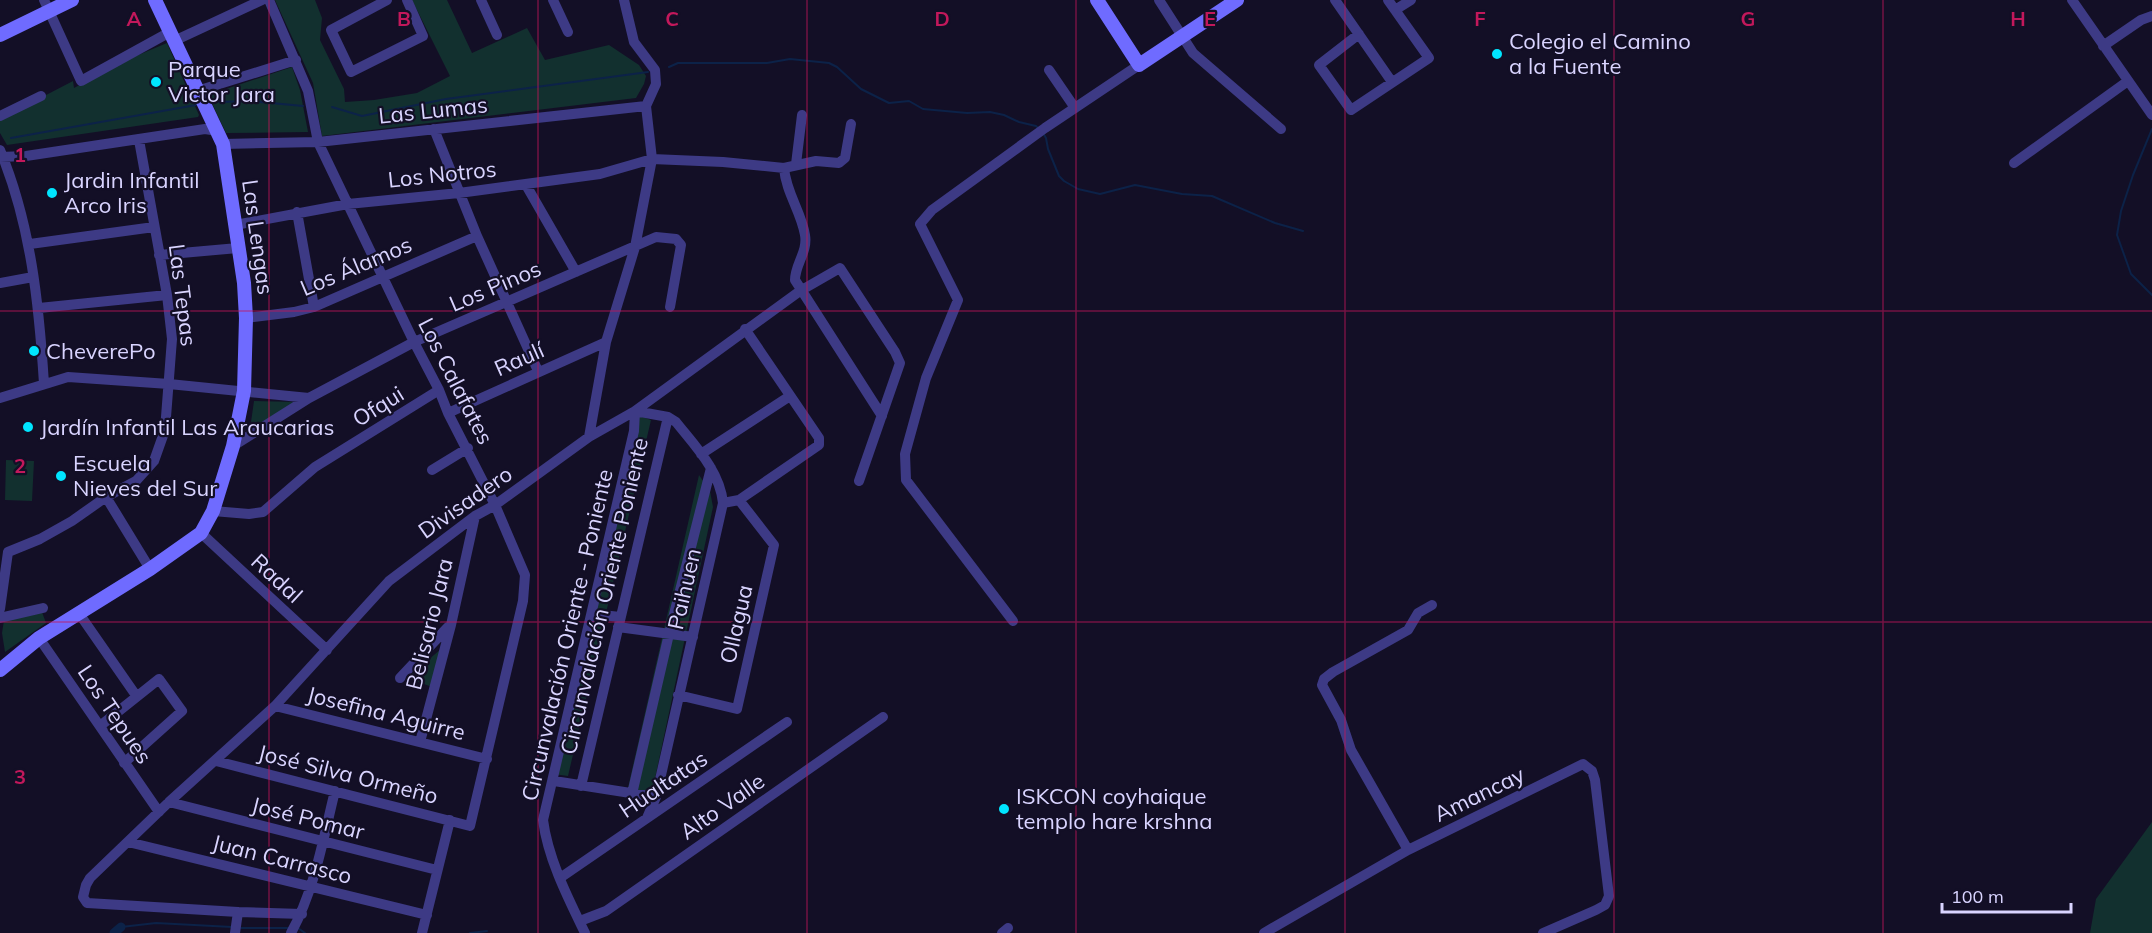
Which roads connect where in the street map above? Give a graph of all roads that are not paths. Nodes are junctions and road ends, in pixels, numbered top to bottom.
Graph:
1 (72, 0) edge
2 (155, 0) edge
3 (262, 0) edge
4 (269, 0) edge
5 (387, 0) edge
6 (407, 0) edge
7 (481, 0) edge
8 (553, 0) edge
9 (624, 0) edge
10 (1096, 0) edge
11 (1159, 0) edge
12 (1335, 0) edge
13 (1388, 0) edge
14 (1411, 0) edge
15 (2072, 0) edge
16 (1231, 2) edge
17 (46, 6) edge
18 (1395, 10) junction
19 (2152, 16) edge
20 (568, 32) dead end
21 (497, 34) dead end
22 (1359, 34) junction
23 (0, 35) edge
24 (1183, 36) junction
25 (172, 37) junction
26 (2103, 46) junction
27 (296, 60) junction
28 (1139, 65) junction
29 (1049, 70) dead end
30 (2128, 81) junction
31 (1392, 82) junction
32 (197, 91) junction
33 (41, 96) dead end
34 (646, 106) junction
35 (1075, 108) junction
36 (2149, 111) edge
37 (0, 116) edge
38 (802, 116) dead end
39 (851, 124) dead end
40 (434, 129) junction
41 (1281, 129) dead end
42 (221, 137) junction
43 (139, 140) junction
44 (318, 141) junction
45 (2, 158) edge
46 (652, 159) junction
47 (2014, 163) dead end
48 (796, 164) junction
49 (784, 168) junction
50 (526, 185) junction
51 (459, 193) junction
52 (348, 204) junction
53 (297, 212) junction
54 (235, 225) junction
55 (154, 227) junction
56 (477, 236) junction
57 (30, 244) junction
58 (635, 247) junction
59 (238, 248) junction
60 (159, 255) junction
61 (576, 272) junction
62 (383, 276) junction
63 (33, 277) junction
64 (0, 283) edge
65 (800, 291) junction
66 (167, 295) junction
67 (507, 301) junction
68 (314, 307) junction
69 (670, 307) dead end
70 (39, 308) junction
71 (246, 318) junction
72 (746, 329) junction
73 (414, 342) junction
74 (606, 342) junction
75 (538, 371) junction
76 (44, 384) junction
77 (170, 384) junction
78 (440, 390) junction
79 (244, 391) junction
80 (790, 396) junction
81 (0, 398) edge
82 (309, 398) junction
83 (635, 411) junction
84 (448, 412) junction
85 (882, 416) junction
86 (668, 417) junction
87 (589, 436) junction
88 (233, 446) junction
89 (468, 448) junction
90 (701, 454) junction
91 (711, 468) junction
92 (432, 470) dead end
93 (859, 481) dead end
94 (106, 497) junction
95 (739, 500) junction
96 (723, 502) junction
97 (495, 505) junction
98 (213, 511) junction
99 (475, 516) junction
100 (201, 533) junction
101 (4, 548) edge
102 (150, 569) junction
103 (1432, 604) dead end
104 (44, 608) dead end
105 (0, 609) edge
106 (78, 612) junction
107 (593, 614) junction
108 (0, 618) edge
109 (1013, 621) dead end
110 (619, 622) junction
111 (450, 625) junction
112 (669, 634) junction
113 (693, 637) junction
114 (39, 638) junction
115 (327, 651) junction
116 (0, 670) edge
117 (400, 678) dead end
118 (135, 694) dead end
119 (678, 695) junction
120 (275, 706) junction
121 (883, 717) dead end
122 (787, 722) dead end
123 (100, 726) junction
124 (420, 742) junction
125 (487, 759) junction
126 (216, 761) junction
127 (124, 763) junction
128 (554, 781) junction
129 (581, 786) junction
130 (335, 791) junction
131 (632, 794) junction
132 (656, 797) junction
133 (169, 802) junction
134 (159, 812) junction
135 (647, 818) junction
136 (450, 820) junction
137 (470, 826) joint
138 (128, 842) junction
139 (322, 842) junction
140 (1408, 850) junction
141 (437, 870) junction
142 (561, 878) junction
143 (311, 886) junction
144 (427, 915) junction
145 (300, 917) junction
146 (580, 921) junction
147 (236, 925) edge
148 (423, 932) edge
149 (292, 933) edge
150 (585, 933) edge
151 (1264, 933) edge
152 (1543, 933) edge

1 - 17 street
2 - 25 street, Las Lengas
3 - 25 street
4 - 27 street, Los Calafates
5 - 6 street
7 - 21 street
8 - 20 street
9 - 34 street
10 - 28 street
11 - 24 street
12 - 22 street
13 - 18 street
14 - 18 street
15 - 26 street
16 - 24 street
17 - 23 street
17 - 25 street
18 - 31 street
19 - 26 street
22 - 31 street
22 - 31 street
24 - 28 street
24 - 41 street
25 - 32 street, Las Lengas
26 - 30 street
27 - 32 street
27 - 44 street, Los Calafates
28 - 35 street
29 - 35 street
30 - 36 street
30 - 47 street
32 - 42 street, Las Lengas
33 - 37 street
34 - 40 street, Las Lumas
34 - 46 street
35 - 109 street
38 - 48 street
39 - 48 street
40 - 44 street, Las Lumas
40 - 51 street
42 - 43 street, Las Lumas
42 - 44 street, Las Lumas
42 - 54 street, Las Lengas
43 - 45 street, Las Lumas
43 - 55 street, Las Tepas
44 - 52 street, Los Calafates
45 - 57 street
46 - 49 street, Los Notros
46 - 50 street, Los Notros
46 - 58 street
48 - 49 street
49 - 65 street
50 - 51 street, Los Notros
50 - 61 street
51 - 52 street, Los Notros
51 - 56 street
52 - 53 street, Los Notros
52 - 62 street, Los Calafates
53 - 54 street, Los Notros
53 - 68 street
54 - 59 street, Las Lengas
55 - 57 street
55 - 60 street, Las Tepas
56 - 62 street, Los Álamos
56 - 67 street
57 - 63 street
58 - 61 street, Los Pinos
58 - 69 street, Los Pinos
58 - 74 street
59 - 60 street
59 - 71 street, Las Lengas
60 - 66 street, Las Tepas
61 - 67 street, Los Pinos
62 - 68 street, Los Álamos
62 - 73 street, Los Calafates
63 - 64 street
63 - 70 street
65 - 72 street, Circunvalación Oriente - Poniente
65 - 85 street
65 - 85 street, Circunvalación Oriente - Poniente
66 - 70 street
66 - 77 street, Las Tepas
67 - 73 street, Los Pinos
67 - 75 street
68 - 71 street, Los Álamos
70 - 76 street
71 - 79 street, Las Lengas
72 - 80 street
72 - 83 street, Circunvalación Oriente - Poniente
73 - 78 street, Los Calafates
73 - 82 street, Los Pinos
74 - 75 street, Raulí
74 - 87 street
75 - 84 street, Raulí
76 - 77 street
76 - 81 street
77 - 79 street
77 - 94 street, Las Tepas
78 - 84 street, Los Calafates
78 - 98 street, Ofqui
79 - 82 street
79 - 88 street, Las Lengas
80 - 90 street
80 - 95 street
82 - 88 street, Los Pinos
83 - 86 street
83 - 87 street, Circunvalación Oriente - Poniente
83 - 107 street, Circunvalación Oriente - Poniente
84 - 89 street, Los Calafates
85 - 93 street
86 - 90 street, Paihuen
86 - 110 street, Circunvalación Oriente Poniente
87 - 97 street, Divisadero
88 - 98 street, Las Lengas
89 - 92 street
89 - 97 street, Los Calafates
90 - 91 street, Paihuen
91 - 96 street, Paihuen
91 - 112 street
94 - 101 street, Las Tepas
94 - 102 street
95 - 96 street
95 - 119 street, Ollagua
96 - 113 street, Paihuen
97 - 99 street, Divisadero
97 - 125 street, Los Calafates
98 - 100 street, Las Lengas
99 - 111 street, Belisario Jara
99 - 115 street, Divisadero
100 - 102 street, Las Lengas
100 - 115 street, Radal
101 - 105 street
102 - 106 street, Las Lengas
103 - 140 street
104 - 108 street
106 - 114 street, Las Lengas
106 - 118 street
107 - 110 street
107 - 128 street, Circunvalación Oriente - Poniente
110 - 112 street
110 - 129 street, Circunvalación Oriente Poniente
111 - 117 street
111 - 124 street, Belisario Jara
112 - 113 street
112 - 131 street
113 - 119 street, Paihuen
114 - 116 street, Las Lengas
114 - 123 street, Los Tepues
115 - 120 street, Divisadero
119 - 132 street, Paihuen
120 - 124 street, Josefina Aguirre
120 - 126 street, Divisadero
121 - 146 street, Alto Valle
122 - 135 street, Hualtatas
123 - 127 street, Los Tepues
123 - 127 street
124 - 125 street, Josefina Aguirre
125 - 137 street, Los Calafates
126 - 130 street, José Silva Ormeño
126 - 133 street, Divisadero
127 - 134 street, Los Tepues
128 - 129 street
128 - 142 street, Circunvalación Oriente - Poniente
129 - 131 street
130 - 136 street, José Silva Ormeño
130 - 139 street
131 - 132 street
132 - 135 street, Paihuen
133 - 134 street, Divisadero
133 - 139 street, José Pomar
134 - 138 street, Divisadero
135 - 142 street, Hualtatas
136 - 137 street, José Silva Ormeño
136 - 141 street
138 - 143 street, Juan Carrasco
138 - 147 street, Divisadero
139 - 141 street, José Pomar
139 - 143 street
140 - 151 street, Amancay
140 - 152 street, Amancay
141 - 144 street
142 - 146 street
143 - 144 street, Juan Carrasco
143 - 145 street
144 - 148 street
145 - 147 street
145 - 149 street
146 - 150 street

